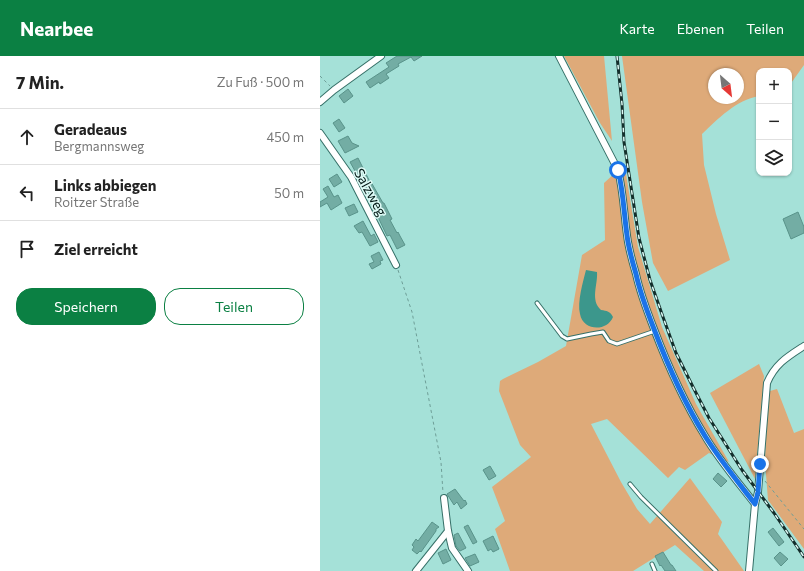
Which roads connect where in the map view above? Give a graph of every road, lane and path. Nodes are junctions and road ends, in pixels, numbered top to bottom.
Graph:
1 (381, 56) edge
2 (559, 56) edge
3 (320, 76) edge
4 (334, 90) junction
5 (320, 102) edge
6 (320, 133) edge
7 (396, 265) joint
8 (537, 303) dead end
9 (655, 331) junction
10 (804, 346) edge
11 (759, 475) junction
12 (630, 484) dead end
13 (444, 498) joint
14 (755, 504) junction
15 (804, 529) edge
16 (448, 531) junction
17 (652, 564) dead end
18 (416, 571) edge
19 (468, 571) edge
20 (655, 571) edge
21 (716, 571) edge
22 (749, 571) edge

1 - 4 street
2 - 9 street
3 - 4 path
4 - 5 street
6 - 7 street, Salzweg
7 - 13 path
8 - 9 lane
9 - 14 street
10 - 11 street
11 - 14 street
11 - 15 path
12 - 21 lane
13 - 16 street
14 - 22 street
16 - 18 street
16 - 19 street
17 - 20 lane

